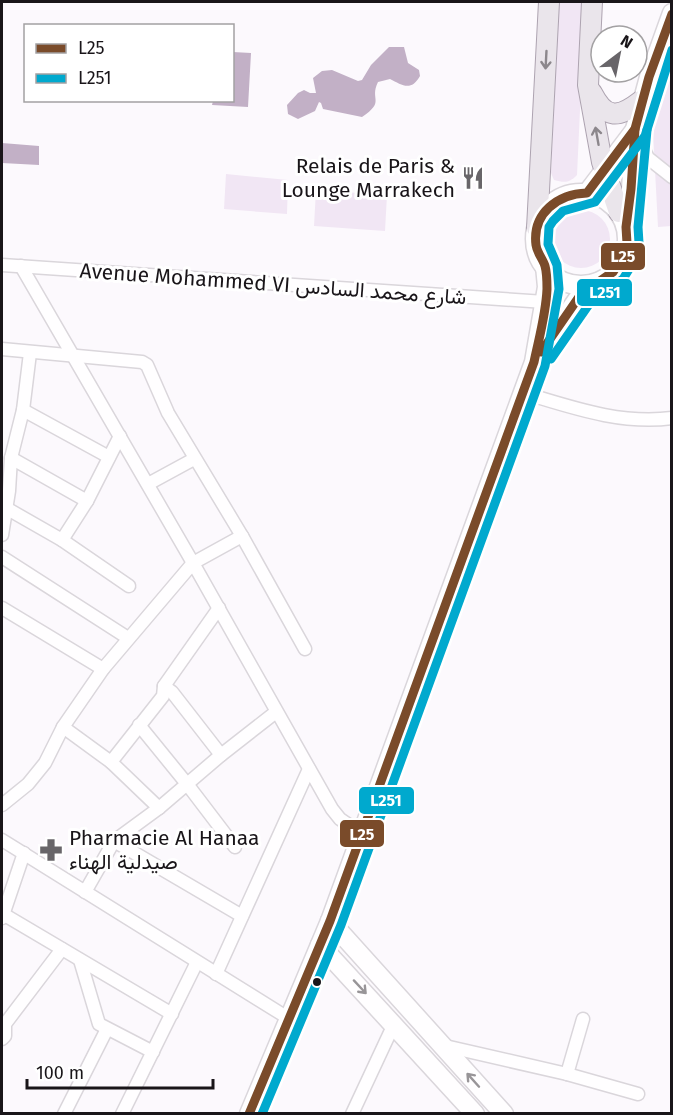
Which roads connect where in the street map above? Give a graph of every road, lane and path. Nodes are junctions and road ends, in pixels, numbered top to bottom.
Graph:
1 (549, 2) edge
2 (592, 2) edge
3 (672, 13) edge
4 (588, 85) junction
5 (641, 101) junction
6 (635, 129) junction
7 (605, 171) junction
8 (672, 177) edge
9 (587, 193) junction
10 (622, 219) junction
11 (537, 228) junction
12 (2, 265) edge
13 (21, 266) junction
14 (545, 266) junction
15 (599, 281) junction
16 (545, 302) junction
17 (2, 349) edge
18 (30, 353) junction
19 (74, 356) junction
20 (534, 362) junction
21 (524, 393) junction
22 (23, 410) junction
23 (672, 418) edge
24 (120, 436) junction
25 (8, 443) edge
26 (110, 457) junction
27 (11, 458) junction
28 (194, 459) junction
29 (148, 484) junction
30 (5, 490) edge
31 (87, 501) junction
32 (6, 508) junction
33 (2, 535) edge
34 (242, 536) junction
35 (62, 540) junction
36 (2, 557) edge
37 (193, 562) junction
38 (129, 586) dead end
39 (2, 608) edge
40 (219, 608) junction
41 (128, 638) junction
42 (305, 649) dead end
43 (103, 669) junction
44 (164, 686) junction
45 (276, 712) junction
46 (139, 725) junction
47 (63, 728) junction
48 (221, 754) junction
49 (111, 762) junction
50 (309, 769) junction
51 (187, 784) junction
52 (2, 805) edge
53 (159, 808) junction
54 (362, 834) junction
55 (2, 840) edge
56 (114, 841) junction
57 (235, 847) dead end
58 (24, 854) junction
59 (85, 892) junction
60 (2, 916) edge
61 (242, 916) junction
62 (330, 921) junction
63 (320, 945) junction
64 (62, 949) junction
65 (80, 960) junction
66 (197, 962) junction
67 (216, 974) junction
68 (172, 1014) junction
69 (288, 1018) junction
70 (583, 1019) dead end
71 (394, 1024) junction
72 (107, 1029) junction
73 (2, 1039) edge
74 (443, 1046) junction
75 (153, 1052) junction
76 (567, 1074) junction
77 (638, 1094) dead end
78 (64, 1113) edge
79 (122, 1113) edge
80 (249, 1113) edge
81 (352, 1113) edge
82 (475, 1113) edge
83 (504, 1113) edge

1 -> 11 main road
2 - 4 main road
3 - 5 street
4 - 5 main road
7 -> 4 main road
5 - 6 street
6 - 7 street
6 - 8 street
6 - 10 street
7 - 9 street
7 - 10 main road
9 - 10 street
9 - 11 street
10 - 15 street
11 - 14 street
12 - 13 street, Avenue Mohammed VI شارع محمد السادس
13 - 16 street, Avenue Mohammed VI شارع محمد السادس
13 - 19 street
14 - 15 street
14 - 16 street
15 - 20 street
16 - 20 street
17 - 18 street
18 - 19 street
18 - 22 street
19 - 24 street
19 - 28 street
20 - 21 street
21 - 23 street
21 - 54 street
22 - 25 street
22 - 26 street
24 - 26 street
24 - 29 street
25 - 27 street
26 - 31 street
27 - 30 street
27 - 31 street
28 - 29 street
28 - 34 street
29 - 37 street
30 - 32 street
31 - 35 street
32 - 33 street
32 - 35 street
34 - 37 street
34 - 42 street
35 - 38 street
36 - 41 street
37 - 40 street
37 - 41 street
39 - 43 street
40 - 44 street
40 - 45 street
41 - 43 street
43 - 47 street
44 - 46 street
44 - 48 street
45 - 48 street
45 - 50 street
46 - 49 street
46 - 51 street
47 - 49 street
47 - 52 street
48 - 51 street
49 - 53 street
50 - 54 street
50 - 61 street
51 - 53 street
51 - 57 street
53 - 56 street
54 - 62 street
55 - 58 street
56 - 59 street
56 - 61 street
58 - 59 street
58 - 60 street
59 - 66 street
60 - 64 street
61 - 67 street
62 - 63 street
62 - 74 street
63 - 69 street
63 -> 71 street
64 - 65 street
64 - 73 street
65 - 68 street
65 - 72 street
66 - 67 street
66 - 68 street
67 - 69 street
68 - 75 street
69 - 80 street
70 - 76 street
71 - 81 street
71 - 82 street
72 - 75 street
72 - 78 street
74 - 76 street
83 -> 74 street
75 - 79 street
76 - 77 street

